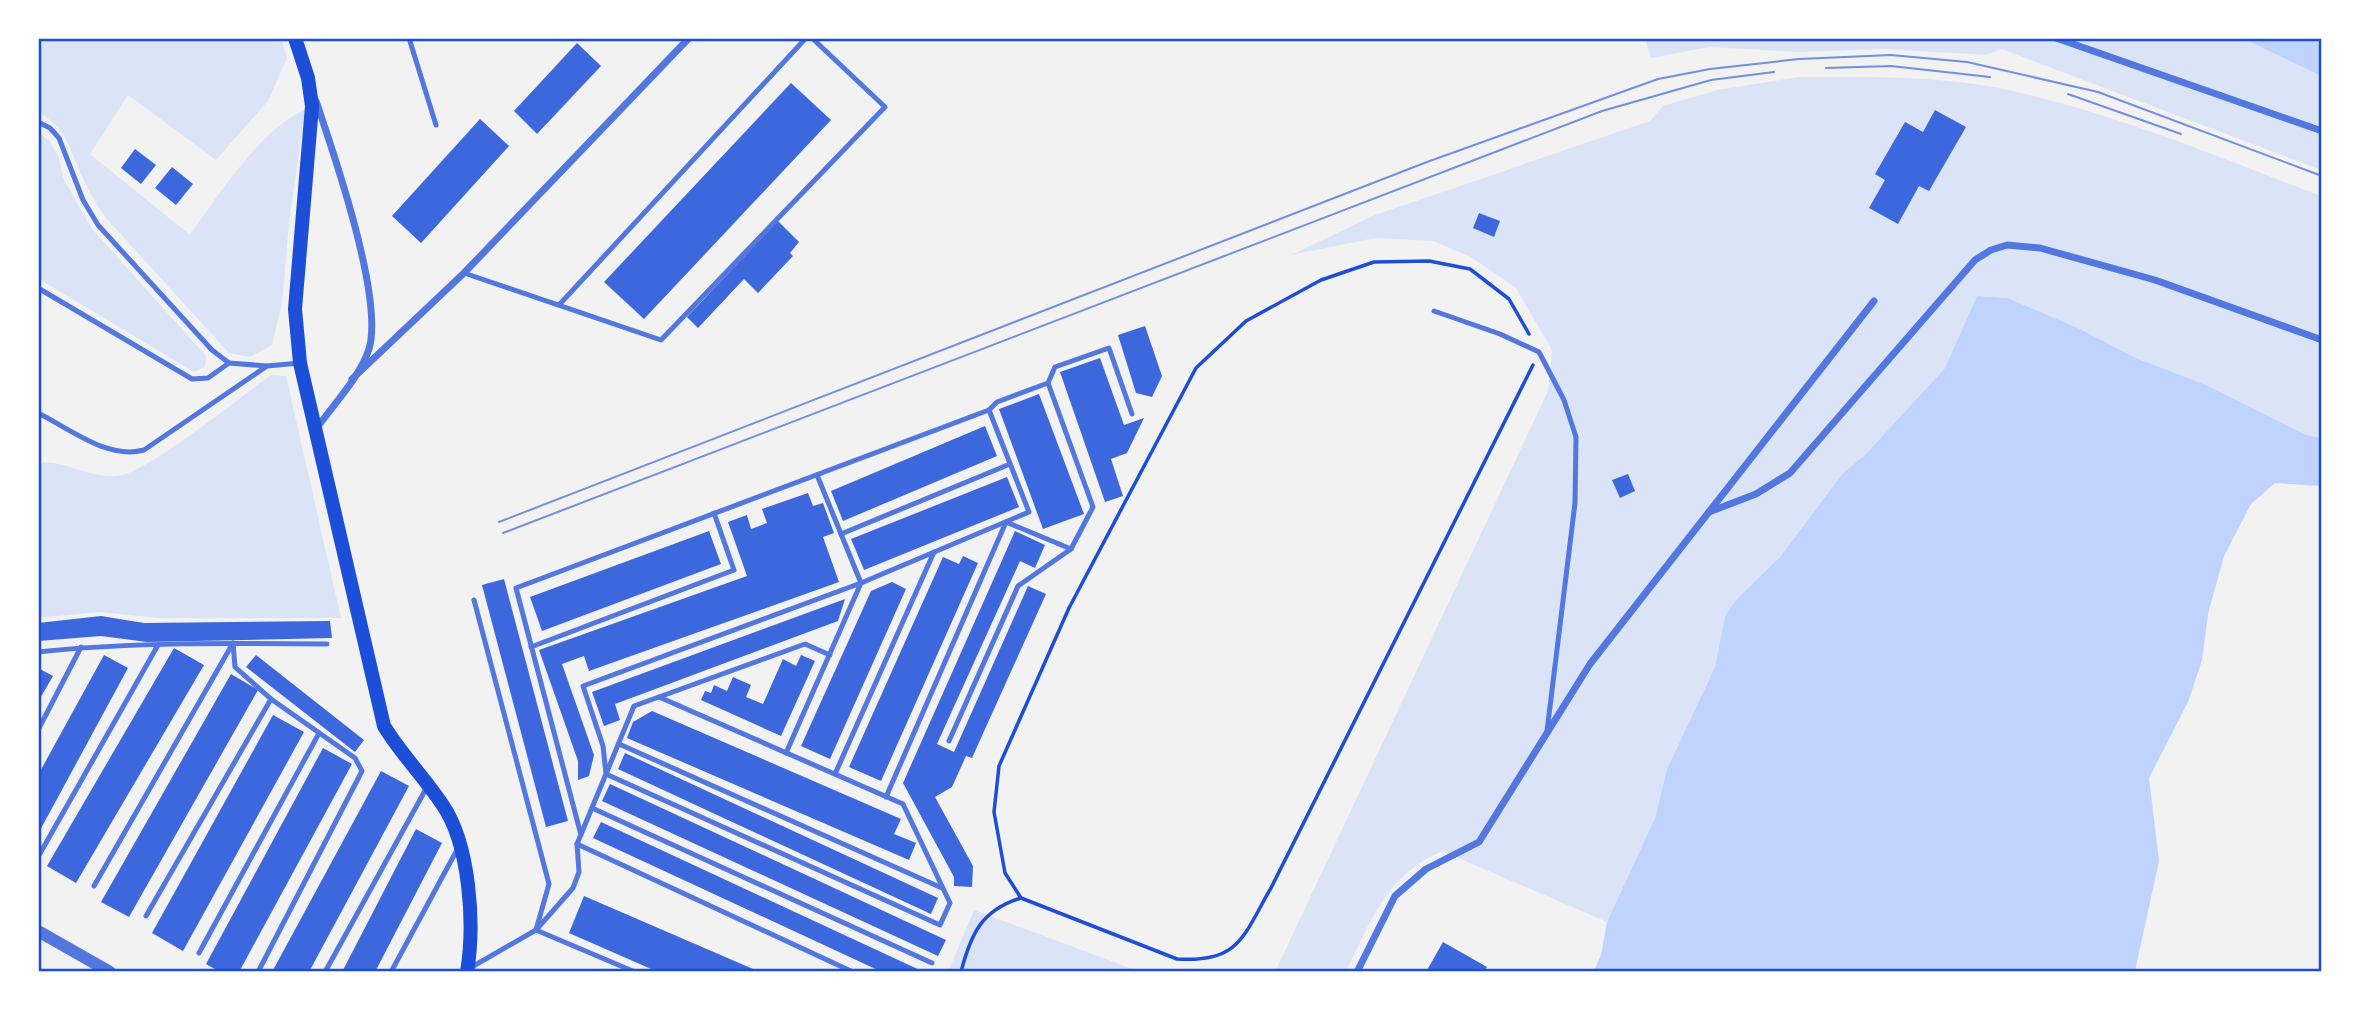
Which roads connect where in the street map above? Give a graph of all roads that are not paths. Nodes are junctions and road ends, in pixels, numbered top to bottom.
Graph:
1 (295, 38) edge
2 (409, 38) edge
3 (689, 38) edge
4 (806, 38) edge
5 (812, 38) edge
6 (2056, 38) edge
7 (308, 78) junction
8 (38, 122) edge
9 (436, 125) dead end
10 (2322, 131) edge
11 (464, 272) junction
12 (38, 288) edge
13 (1874, 301) dead end
14 (559, 305) junction
15 (1434, 311) dead end
16 (2322, 340) edge
17 (229, 363) junction
18 (300, 363) junction
19 (268, 366) junction
20 (352, 379) junction
21 (1048, 383) junction
22 (989, 410) junction
23 (38, 413) edge
24 (1132, 414) dead end
25 (316, 430) junction
26 (1010, 464) junction
27 (817, 475) junction
28 (1710, 512) junction
29 (714, 513) junction
30 (1006, 522) junction
31 (841, 534) junction
32 (1071, 550) junction
33 (934, 552) junction
34 (861, 583) junction
35 (474, 600) dead end
36 (233, 643) junction
37 (327, 643) dead end
38 (158, 645) junction
39 (81, 647) junction
40 (531, 647) junction
41 (38, 652) edge
42 (830, 655) junction
43 (659, 697) junction
44 (271, 699) junction
45 (38, 730) edge
46 (1546, 734) junction
47 (318, 735) junction
48 (949, 741) dead end
49 (619, 744) junction
50 (786, 753) junction
51 (606, 774) junction
52 (835, 775) junction
53 (427, 786) junction
54 (886, 797) junction
55 (592, 808) junction
56 (581, 835) junction
57 (577, 844) junction
58 (458, 846) junction
59 (38, 858) edge
60 (94, 886) dead end
61 (942, 888) junction
62 (146, 916) dead end
63 (536, 930) junction
64 (38, 931) edge
65 (199, 953) dead end
66 (932, 963) dead end
67 (110, 971) edge
68 (258, 971) edge
69 (325, 971) edge
70 (391, 971) edge
71 (467, 971) edge
72 (635, 971) edge
73 (853, 971) edge
74 (1357, 971) edge

1 - 7 main road
2 - 9 lane
3 - 11 street
4 - 14 lane
5 - 14 lane
6 - 10 street
7 - 18 main road
7 - 20 street
8 - 17 lane
11 - 14 lane
11 - 20 street
12 - 17 lane
13 - 28 street
15 - 46 lane
16 - 28 street
17 - 19 lane
18 - 19 lane
18 - 25 main road
19 - 23 lane
20 - 25 street
21 - 22 lane
21 - 24 lane
21 - 32 lane
22 - 26 lane
22 - 27 lane
25 - 53 main road
26 - 30 lane
26 - 31 lane
27 - 29 lane
27 - 31 lane
28 - 46 street
29 - 40 lane
29 - 40 lane
30 - 32 lane
30 - 33 lane
30 - 54 lane
31 - 34 lane
32 - 48 lane
33 - 34 lane
33 - 52 lane
34 - 42 lane
34 - 51 lane
35 - 63 lane
36 - 37 lane
36 - 38 lane
36 - 44 lane
36 - 60 lane
38 - 39 lane
38 - 59 lane
39 - 41 lane
39 - 45 lane
40 - 56 lane
42 - 43 lane
42 - 50 lane
43 - 49 lane
43 - 50 lane
44 - 47 lane
44 - 62 lane
46 - 74 street
47 - 65 lane
47 - 68 lane
49 - 51 lane
49 - 61 lane
50 - 52 lane
51 - 55 lane
51 - 61 lane
52 - 54 lane
53 - 58 main road
53 - 69 lane
54 - 61 lane
55 - 56 lane
55 - 66 lane
56 - 57 lane
57 - 63 lane
57 - 73 lane
58 - 70 lane
58 - 71 main road
63 - 71 lane
63 - 72 lane
64 - 67 street

